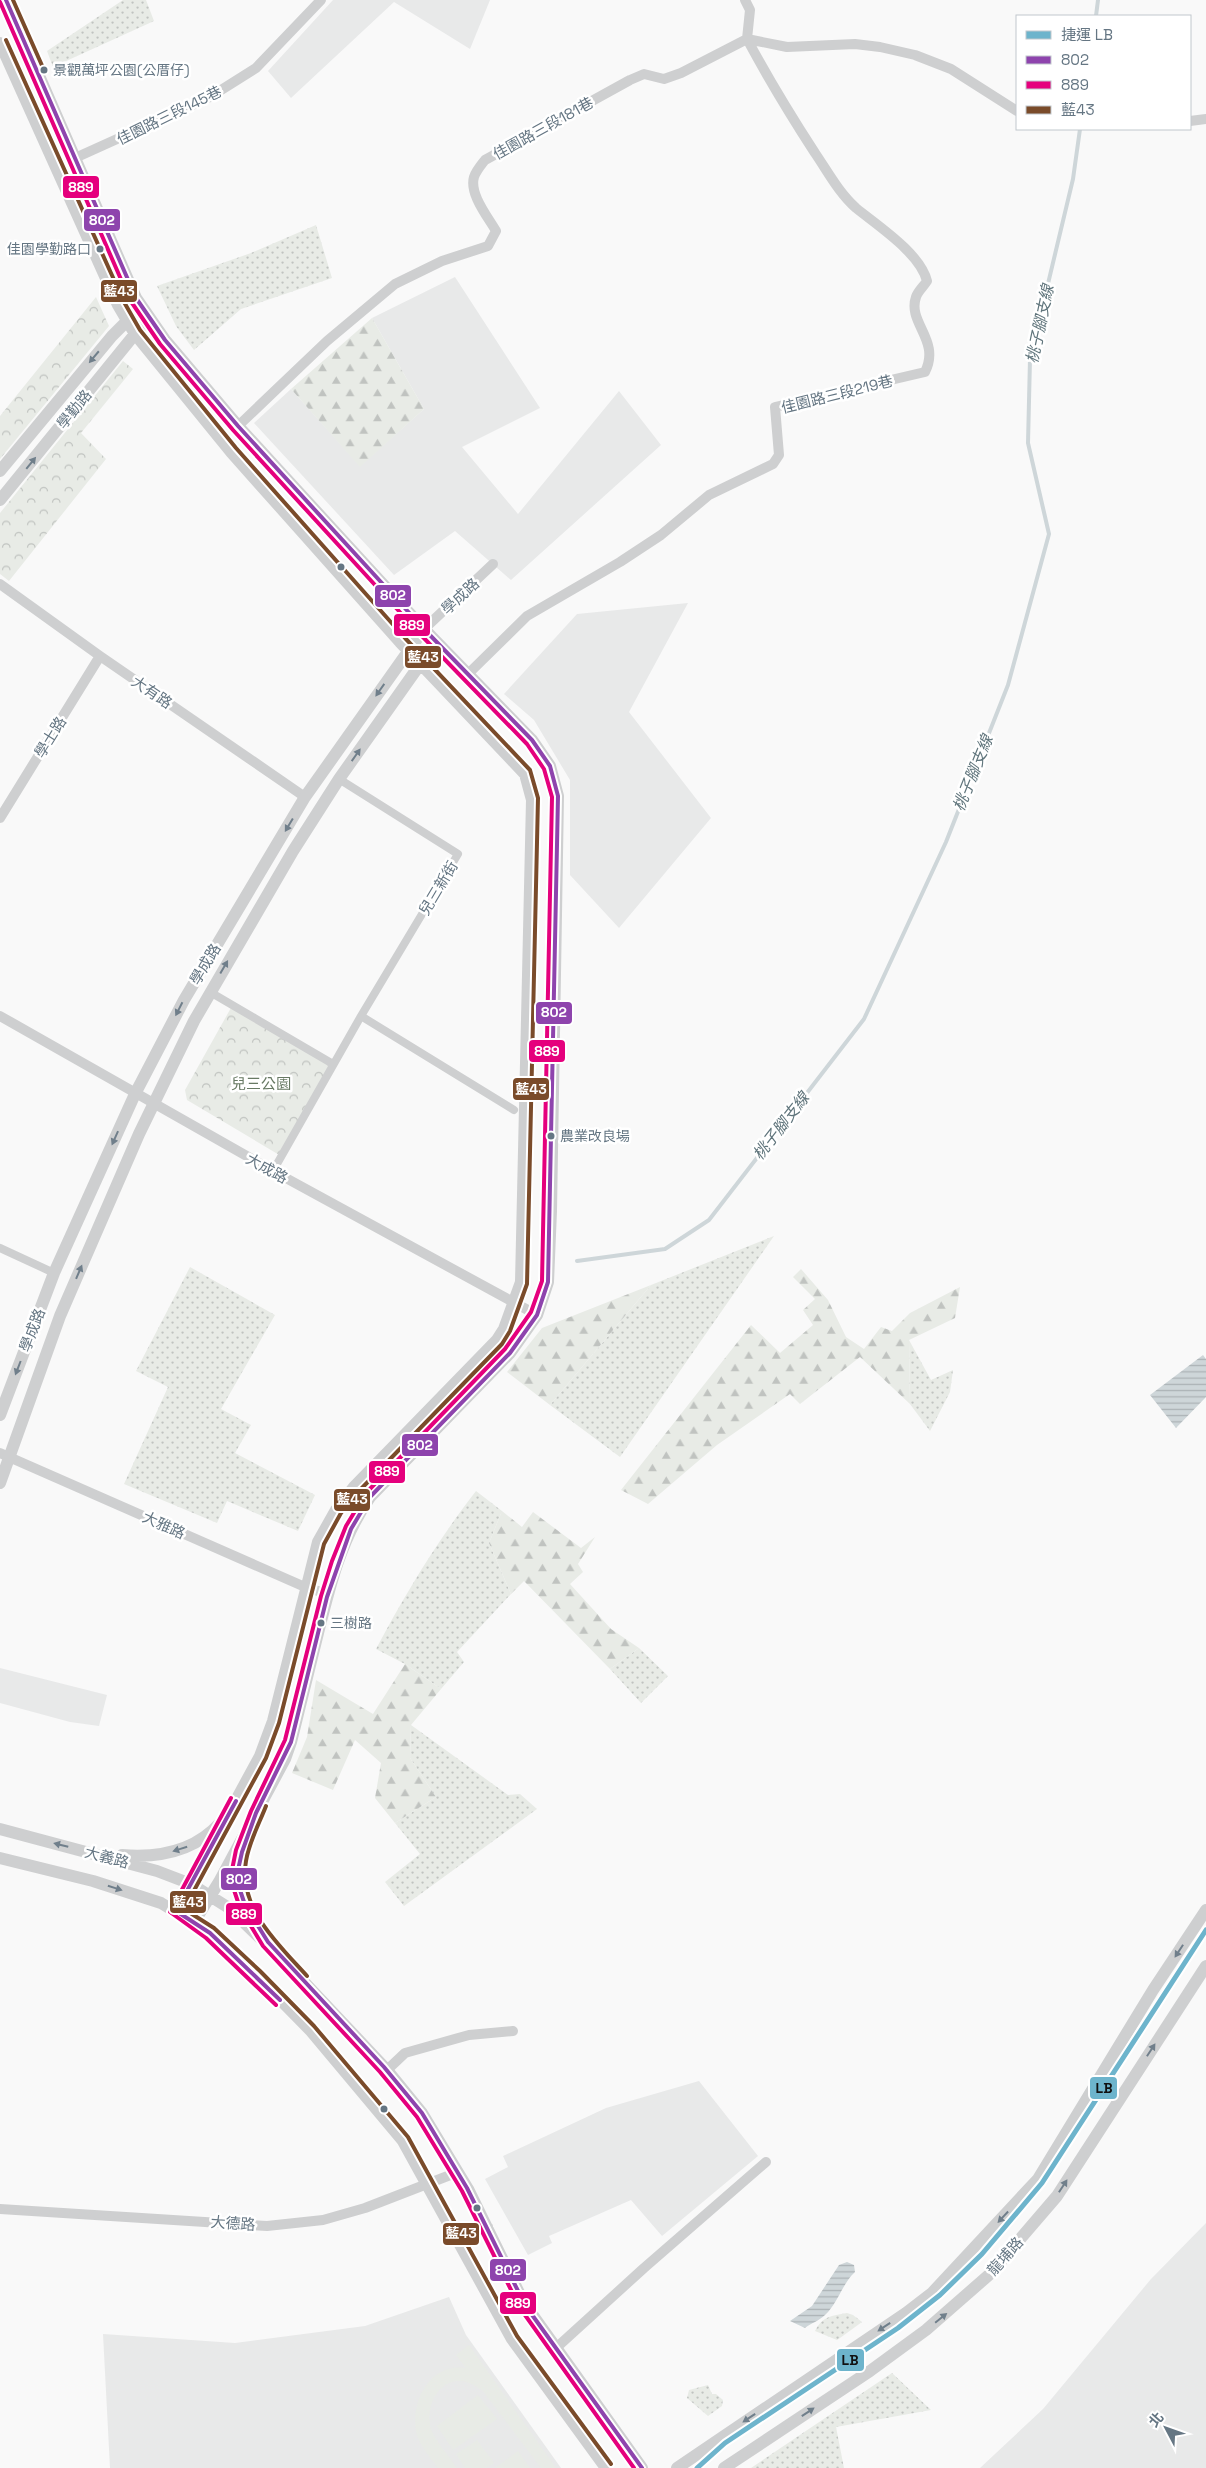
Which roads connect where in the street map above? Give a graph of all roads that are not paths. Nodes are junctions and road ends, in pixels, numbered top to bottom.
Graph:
1 (6, 0) edge
2 (321, 0) edge
3 (745, 0) edge
4 (747, 39) junction
5 (0, 43) edge
6 (1016, 110) edge
7 (1206, 120) edge
8 (1191, 121) edge
9 (76, 158) junction
10 (141, 307) junction
11 (148, 318) junction
12 (126, 320) junction
13 (135, 334) junction
14 (238, 426) junction
15 (0, 471) edge
16 (0, 500) edge
17 (493, 564) dead end
18 (0, 584) edge
19 (424, 630) junction
20 (438, 645) junction
21 (408, 650) junction
22 (100, 656) junction
23 (421, 664) junction
24 (467, 675) junction
25 (339, 779) junction
26 (305, 797) junction
27 (0, 818) edge
28 (210, 992) junction
29 (0, 1016) edge
30 (361, 1016) junction
31 (333, 1064) junction
32 (135, 1094) junction
33 (154, 1104) junction
34 (514, 1110) dead end
35 (273, 1171) junction
36 (0, 1248) edge
37 (54, 1273) junction
38 (514, 1304) junction
39 (537, 1315) junction
40 (0, 1415) edge
41 (4, 1455) edge
42 (0, 1483) edge
43 (305, 1586) junction
44 (328, 1594) junction
45 (259, 1804) junction
46 (232, 1810) junction
47 (0, 1829) edge
48 (97, 1854) junction
49 (0, 1858) edge
50 (191, 1884) junction
51 (210, 1896) junction
52 (1206, 1910) edge
53 (176, 1911) junction
54 (194, 1922) junction
55 (289, 1966) junction
56 (1206, 1966) edge
57 (513, 2030) dead end
58 (387, 2070) junction
59 (766, 2162) dead end
60 (458, 2172) junction
61 (429, 2185) junction
62 (0, 2209) edge
63 (487, 2227) junction
64 (460, 2240) junction
65 (556, 2348) junction
66 (606, 2468) edge
67 (642, 2468) edge
68 (676, 2468) edge
69 (724, 2468) edge

1 - 9 street
2 - 9 street, 佳園路三段145巷
3 - 4 street
4 - 6 street
4 - 14 street, 佳園路三段181巷
4 - 24 street, 佳園路三段219巷
5 - 12 street
7 - 8 street
9 - 10 street
10 - 11 street
10 - 12 street, 學勤路
11 - 13 street, 學勤路
11 - 14 street
12 - 13 street
12 -> 15 street, 學勤路
16 -> 13 street, 學勤路
13 - 21 street
14 - 19 street
17 - 19 street, 學成路
18 - 22 street, 大有路
19 - 20 street
19 - 21 street, 學成路
20 - 23 street, 學成路
20 - 24 street
21 - 23 street
21 -> 26 street, 學成路
22 - 26 street, 大有路
22 - 27 street, 學士路
25 -> 23 street, 學成路
23 - 38 street
24 - 39 street
28 -> 25 street, 學成路
25 - 30 street, 兒三新街
26 -> 32 street, 學成路
28 - 31 street
28 - 33 street, 學成路
29 - 32 street, 大成路
30 - 31 street, 兒三新街
30 - 34 street
31 - 35 street, 兒三新街
32 - 33 street, 大成路
32 -> 37 street, 學成路
33 - 35 street, 大成路
41 -> 33 street, 學成路
35 - 38 street, 大成路
36 - 37 street
37 -> 40 street, 學成路
38 - 39 street, 大成路
38 - 43 street
39 - 44 street
41 - 42 street, 學成路
41 - 43 street, 大雅路
43 - 44 street, 大雅路
43 - 46 street
44 - 45 street
45 - 51 street
45 - 55 street
46 -> 48 street
46 - 50 street
48 -> 47 street, 大義路
48 - 50 street, 大義路
49 -> 53 street, 大義路
50 - 51 street, 大義路
50 - 53 street
51 - 54 street
51 - 55 street
52 -> 68 street, 龍埔路
53 - 54 street, 大義路
54 - 61 street
55 - 58 street
69 -> 56 street, 龍埔路
57 - 58 street
58 - 60 street
59 - 65 street
60 - 61 street, 大德路
60 - 63 street
61 - 62 street, 大德路
61 - 64 street
63 - 64 street
63 - 65 street
64 - 66 street
65 - 67 street

